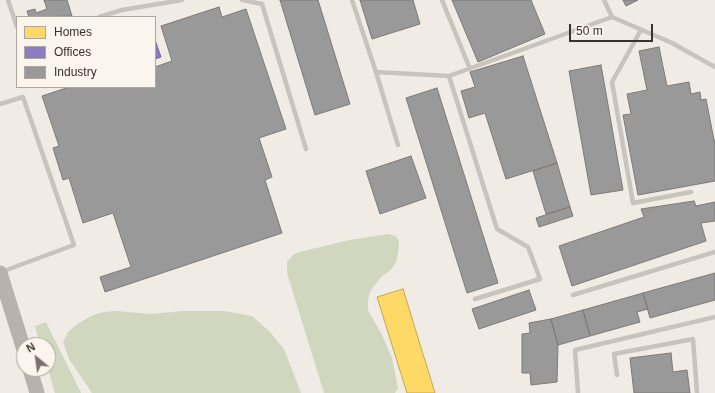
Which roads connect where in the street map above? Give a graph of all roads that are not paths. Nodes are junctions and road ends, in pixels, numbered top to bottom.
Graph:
1 (8, 0) edge
2 (182, 0) edge
3 (242, 0) edge
4 (352, 0) edge
5 (442, 0) edge
6 (604, 0) edge
7 (102, 16) edge
8 (612, 17) junction
9 (16, 24) edge
10 (640, 30) junction
11 (715, 67) edge
12 (470, 69) junction
13 (376, 72) junction
14 (449, 76) junction
15 (0, 104) edge
16 (398, 145) dead end
17 (306, 149) dead end
18 (691, 192) dead end
19 (715, 252) edge
20 (0, 273) edge
21 (573, 295) dead end
22 (475, 299) dead end
23 (715, 318) edge
24 (19, 337) edge
25 (617, 376) dead end
26 (32, 377) edge
27 (37, 393) edge
28 (578, 393) edge
29 (697, 393) edge

1 - 9 lane
2 - 7 lane
3 - 17 lane
4 - 13 lane
5 - 12 lane
6 - 8 lane
8 - 10 lane
8 - 12 lane
10 - 11 lane
10 - 18 lane
12 - 14 lane
13 - 14 lane
13 - 16 lane
14 - 22 lane
15 - 20 lane
19 - 21 lane
20 - 24 main road
23 - 28 lane
25 - 29 lane
26 - 27 main road

